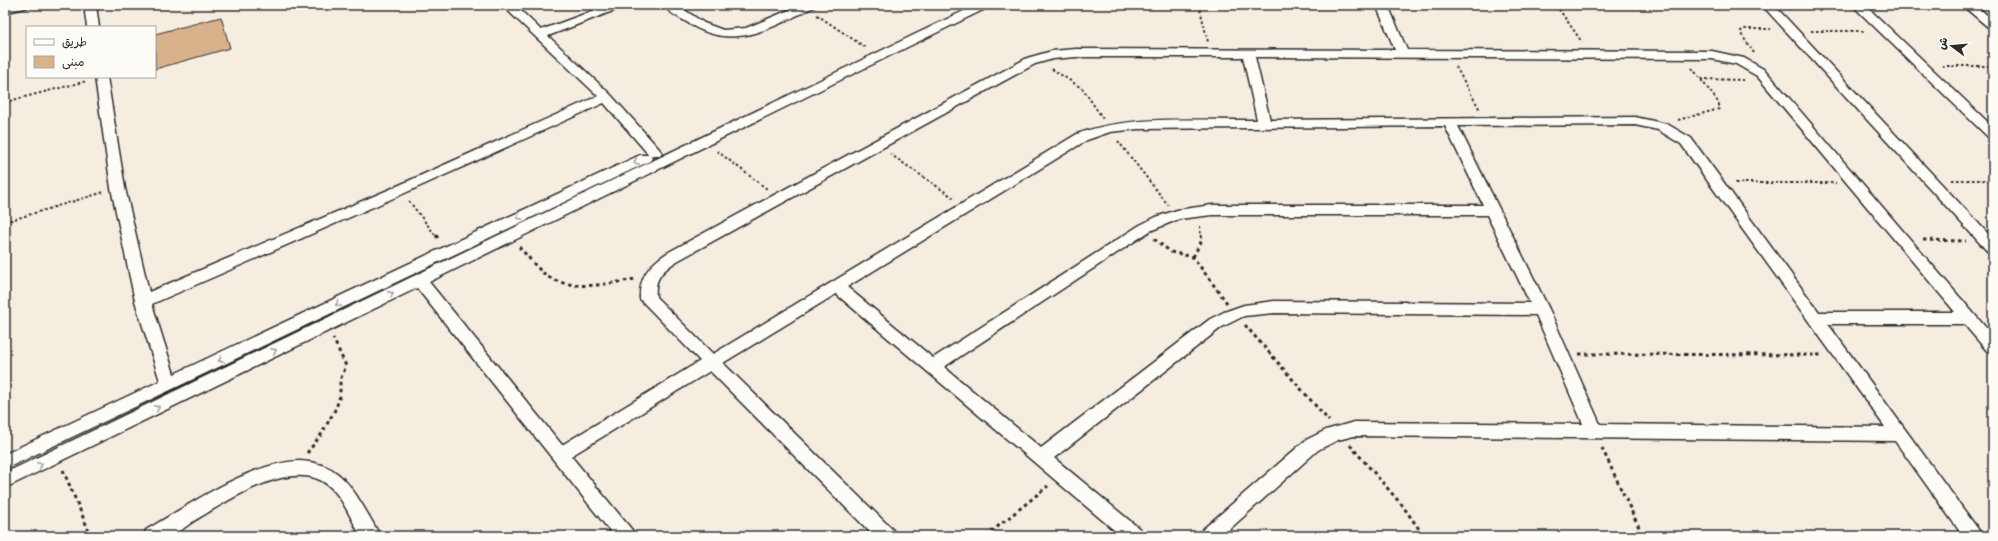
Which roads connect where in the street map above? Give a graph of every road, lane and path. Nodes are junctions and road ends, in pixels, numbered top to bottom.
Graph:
1 (24, 5) edge
2 (90, 5) edge
3 (508, 5) edge
4 (619, 5) edge
5 (669, 5) edge
6 (961, 5) edge
7 (985, 5) edge
8 (1199, 5) edge
9 (1382, 5) edge
10 (1556, 5) edge
11 (1768, 5) edge
12 (1858, 5) edge
13 (1968, 5) edge
14 (805, 6) edge
15 (5, 10) edge
16 (93, 26) edge
17 (1993, 26) edge
18 (1790, 29) junction
19 (1810, 31) dead end
20 (1885, 31) junction
21 (539, 35) junction
22 (869, 50) junction
23 (1211, 54) junction
24 (1248, 54) junction
25 (1404, 54) junction
26 (1448, 54) junction
27 (1590, 54) junction
28 (1683, 54) junction
29 (1922, 66) junction
30 (1993, 66) edge
31 (1753, 67) junction
32 (97, 78) edge
33 (101, 78) edge
34 (1701, 79) junction
35 (1767, 80) junction
36 (606, 97) junction
37 (5, 102) edge
38 (1449, 122) junction
39 (1487, 122) junction
40 (1264, 124) junction
41 (1677, 133) junction
42 (1993, 134) edge
43 (704, 141) junction
44 (877, 145) junction
45 (655, 153) junction
46 (1952, 180) dead end
47 (1993, 180) edge
48 (1716, 182) junction
49 (1854, 183) junction
50 (118, 188) junction
51 (400, 190) junction
52 (779, 198) junction
53 (967, 207) junction
54 (1492, 210) junction
55 (1192, 211) junction
56 (5, 222) edge
57 (1145, 228) junction
58 (507, 236) junction
59 (1902, 240) junction
60 (1990, 244) edge
61 (447, 251) junction
62 (1193, 257) junction
63 (650, 276) junction
64 (419, 280) junction
65 (836, 286) junction
66 (143, 301) junction
67 (1541, 309) junction
68 (1234, 313) junction
69 (1815, 318) junction
70 (1968, 318) junction
71 (326, 325) junction
72 (298, 330) junction
73 (1993, 347) edge
74 (1561, 354) junction
75 (1842, 355) junction
76 (711, 362) junction
77 (932, 367) junction
78 (169, 385) junction
79 (1594, 430) junction
80 (1338, 432) junction
81 (1899, 434) junction
82 (559, 454) junction
83 (58, 456) junction
84 (1041, 458) junction
85 (5, 462) edge
86 (296, 468) junction
87 (1061, 475) junction
88 (5, 481) edge
89 (91, 536) edge
90 (153, 536) edge
91 (371, 536) edge
92 (625, 536) edge
93 (886, 536) edge
94 (986, 536) edge
95 (1134, 536) edge
96 (1209, 536) edge
97 (1424, 536) edge
98 (1643, 536) edge
99 (1974, 536) edge

1 - 15 street
2 - 16 street
3 - 21 street
4 - 21 street
5 - 14 street
6 - 22 street
7 - 43 street
8 - 23 path
9 - 25 street
10 - 27 path
11 - 18 street
12 - 20 street
13 - 17 street
14 - 22 path
18 - 31 path
18 - 60 street
19 - 20 path
20 - 29 street
21 - 36 street
22 - 45 street
23 - 24 street
23 - 44 street
24 - 25 street
24 - 40 street
25 - 26 street
26 - 27 street
26 - 39 path
27 - 28 street
28 - 31 street
28 - 34 path
29 - 30 path
29 - 42 street
31 - 35 street
32 - 37 path
33 - 50 street
34 - 35 path
34 - 41 path
35 - 49 street
36 - 45 street
36 - 51 street
38 - 39 street
38 - 40 street
38 - 54 street
39 - 41 street
40 - 53 street
41 - 48 street
43 - 52 path
43 - 58 street
44 - 52 street
44 - 53 path
45 -> 61 street
46 - 47 path
48 - 49 path
48 - 69 street
49 - 59 street
50 - 56 path
50 - 66 street
51 - 61 path
51 - 66 street
52 - 63 street
53 - 65 street
54 - 55 street
54 - 67 street
55 - 57 street
55 - 62 path
57 - 62 path
57 - 77 street
58 - 63 path
58 - 64 street
59 - 60 path
59 - 70 street
61 -> 72 street
62 - 68 path
63 - 76 street
71 -> 64 street
64 - 82 street
65 - 76 street
65 - 77 street
66 - 78 street
67 - 68 street
67 - 74 street
68 - 80 path
68 - 84 street
69 - 70 street
69 - 75 street
70 - 73 street
71 - 72 street
71 - 86 path
72 -> 78 street
83 -> 72 street
74 - 75 path
74 - 79 street
75 - 81 street
76 - 82 street
76 - 93 street
77 - 84 street
78 - 85 street
79 - 80 street
79 - 81 street
79 - 98 path
80 - 96 street
80 - 97 path
81 - 99 street
82 - 92 street
88 -> 83 street
83 - 89 path
84 - 87 street
86 - 90 street
86 - 91 street
87 - 94 path
87 - 95 street

